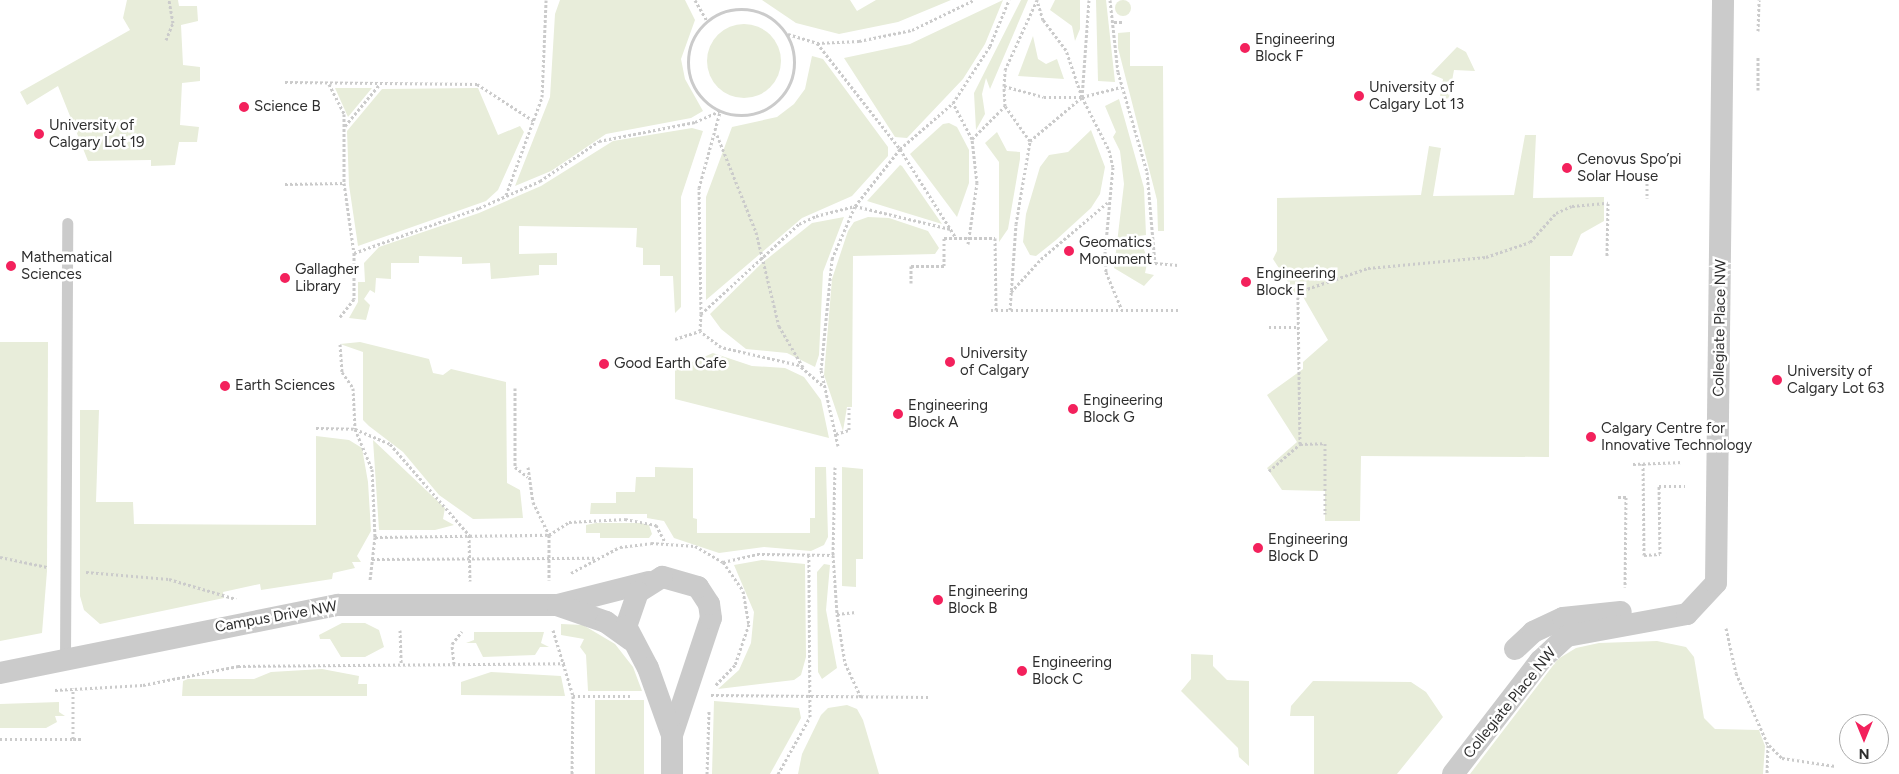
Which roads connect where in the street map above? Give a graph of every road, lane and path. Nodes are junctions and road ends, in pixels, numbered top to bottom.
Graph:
1 (169, 0) edge
2 (546, 0) edge
3 (695, 0) edge
4 (974, 0) edge
5 (1009, 0) edge
6 (1037, 0) edge
7 (1089, 0) edge
8 (1110, 0) edge
9 (1722, 0) edge
10 (1759, 0) edge
11 (707, 20) junction
12 (1114, 22) junction
13 (1124, 22) dead end
14 (1758, 31) dead end
15 (787, 34) junction
16 (166, 40) dead end
17 (816, 43) junction
18 (1758, 56) dead end
19 (285, 82) dead end
20 (328, 84) junction
21 (379, 84) junction
22 (1004, 86) junction
23 (1122, 87) junction
24 (1758, 90) dead end
25 (1082, 97) junction
26 (953, 104) junction
27 (1005, 106) junction
28 (720, 111) junction
29 (534, 121) junction
30 (344, 126) junction
31 (717, 135) junction
32 (972, 139) junction
33 (1030, 140) junction
34 (900, 149) junction
35 (1647, 173) dead end
36 (344, 183) junction
37 (285, 184) dead end
38 (506, 195) junction
39 (1647, 198) dead end
40 (1108, 203) junction
41 (856, 206) junction
42 (67, 223) dead end
43 (950, 229) junction
44 (956, 238) junction
45 (969, 238) junction
46 (968, 244) dead end
47 (354, 252) junction
48 (1607, 256) dead end
49 (762, 259) junction
50 (1178, 265) dead end
51 (911, 282) dead end
52 (1011, 292) junction
53 (1010, 310) junction
54 (1122, 310) junction
55 (1179, 310) dead end
56 (701, 314) junction
57 (339, 318) dead end
58 (1269, 327) dead end
59 (1298, 327) junction
60 (700, 331) junction
61 (675, 339) dead end
62 (340, 344) dead end
63 (804, 368) junction
64 (822, 385) junction
65 (515, 388) dead end
66 (849, 408) dead end
67 (316, 428) dead end
68 (355, 429) junction
69 (836, 434) junction
70 (1300, 444) junction
71 (838, 446) dead end
72 (1643, 462) junction
73 (1683, 462) dead end
74 (1633, 464) dead end
75 (528, 467) dead end
76 (835, 467) dead end
77 (1269, 471) dead end
78 (528, 477) junction
79 (528, 486) dead end
80 (1685, 486) dead end
81 (1618, 497) dead end
82 (451, 510) dead end
83 (1325, 514) dead end
84 (375, 530) dead end
85 (375, 537) dead end
86 (665, 542) junction
87 (674, 542) dead end
88 (809, 555) junction
89 (833, 555) junction
90 (0, 557) edge
91 (596, 558) junction
92 (372, 559) dead end
93 (723, 562) dead end
94 (64, 570) junction
95 (567, 576) dead end
96 (378, 578) dead end
97 (558, 578) dead end
98 (461, 579) dead end
99 (480, 579) dead end
100 (540, 579) dead end
101 (359, 580) dead end
102 (649, 582) junction
103 (1625, 596) dead end
104 (239, 600) dead end
105 (557, 606) junction
106 (856, 612) dead end
107 (838, 614) junction
108 (1658, 618) junction
109 (1726, 628) dead end
110 (631, 640) junction
111 (1515, 649) dead end
112 (65, 660) junction
113 (566, 663) dead end
114 (0, 673) edge
115 (72, 688) junction
116 (45, 692) dead end
117 (573, 696) dead end
118 (633, 696) dead end
119 (702, 696) dead end
120 (811, 696) junction
121 (860, 697) junction
122 (928, 697) dead end
123 (672, 735) junction
124 (0, 739) edge
125 (72, 739) junction
126 (83, 739) dead end
127 (1768, 745) junction
128 (1835, 766) dead end
129 (672, 774) edge
130 (778, 774) edge
131 (1453, 774) edge
132 (1767, 774) edge

1 - 16 path
2 - 29 path
3 - 11 path
4 - 17 path
5 - 26 path
6 - 22 path
6 - 25 path
7 - 25 path
8 - 12 path
9 - 108 street, Collegiate Place NW
10 - 14 path
11 - 15 path
11 - 28 path
12 - 13 path
12 - 23 path
15 - 17 path
15 - 28 path
17 - 34 path
18 - 24 path
19 - 20 path
20 - 21 path
20 - 30 path
21 - 29 path
21 - 30 path
22 - 25 path
22 - 27 path
23 - 25 path
23 - 50 path
25 - 33 path
25 - 40 path
26 - 32 path
26 - 34 path
27 - 32 path
27 - 33 path
28 - 31 path
28 - 38 path
29 - 38 path
30 - 36 path
31 - 49 path
31 - 56 path
32 - 45 path
33 - 52 path
34 - 41 path
34 - 43 path
35 - 39 path
36 - 37 path
36 - 47 path
38 - 47 path
40 - 52 path
40 - 54 path
41 - 43 path
41 - 49 path
41 - 64 path
42 - 94 lane
43 - 44 path
44 - 45 path
44 - 51 path
45 - 46 path
45 - 53 path
47 - 57 path
48 - 59 path
49 - 56 path
49 - 63 path
52 - 53 path
53 - 54 path
54 - 55 path
56 - 60 path
58 - 59 path
59 - 70 path
60 - 61 path
60 - 63 path
62 - 68 path
63 - 64 path
64 - 69 path
65 - 78 path
66 - 69 path
67 - 68 path
68 - 82 path
68 - 84 path
69 - 71 path
70 - 77 path
70 - 83 path
72 - 73 path
72 - 74 path
72 - 80 path
75 - 78 path
76 - 89 path
78 - 79 path
81 - 103 path
85 - 86 path
86 - 87 path
86 - 91 path
88 - 89 path
88 - 93 path
88 - 120 path
89 - 107 path
90 - 94 path
91 - 92 path
91 - 95 path
94 - 104 path
94 - 112 lane
96 - 101 path
97 - 100 path
98 - 99 path
102 - 105 street, Campus Drive NW
102 - 110 street
102 - 123 street, Campus Drive NW
105 - 110 street, Campus Drive NW
105 - 112 street, Campus Drive NW
106 - 107 path
107 - 121 path
108 - 111 street, Collegiate Place NW
108 - 131 street, Collegiate Place NW
109 - 127 path
110 - 123 street
112 - 114 street, Campus Drive NW
113 - 115 path
115 - 116 path
115 - 125 path
117 - 118 path
119 - 120 path
120 - 121 path
120 - 130 path
121 - 122 path
123 - 129 street
124 - 125 path
125 - 126 path
127 - 128 path
127 - 132 path

